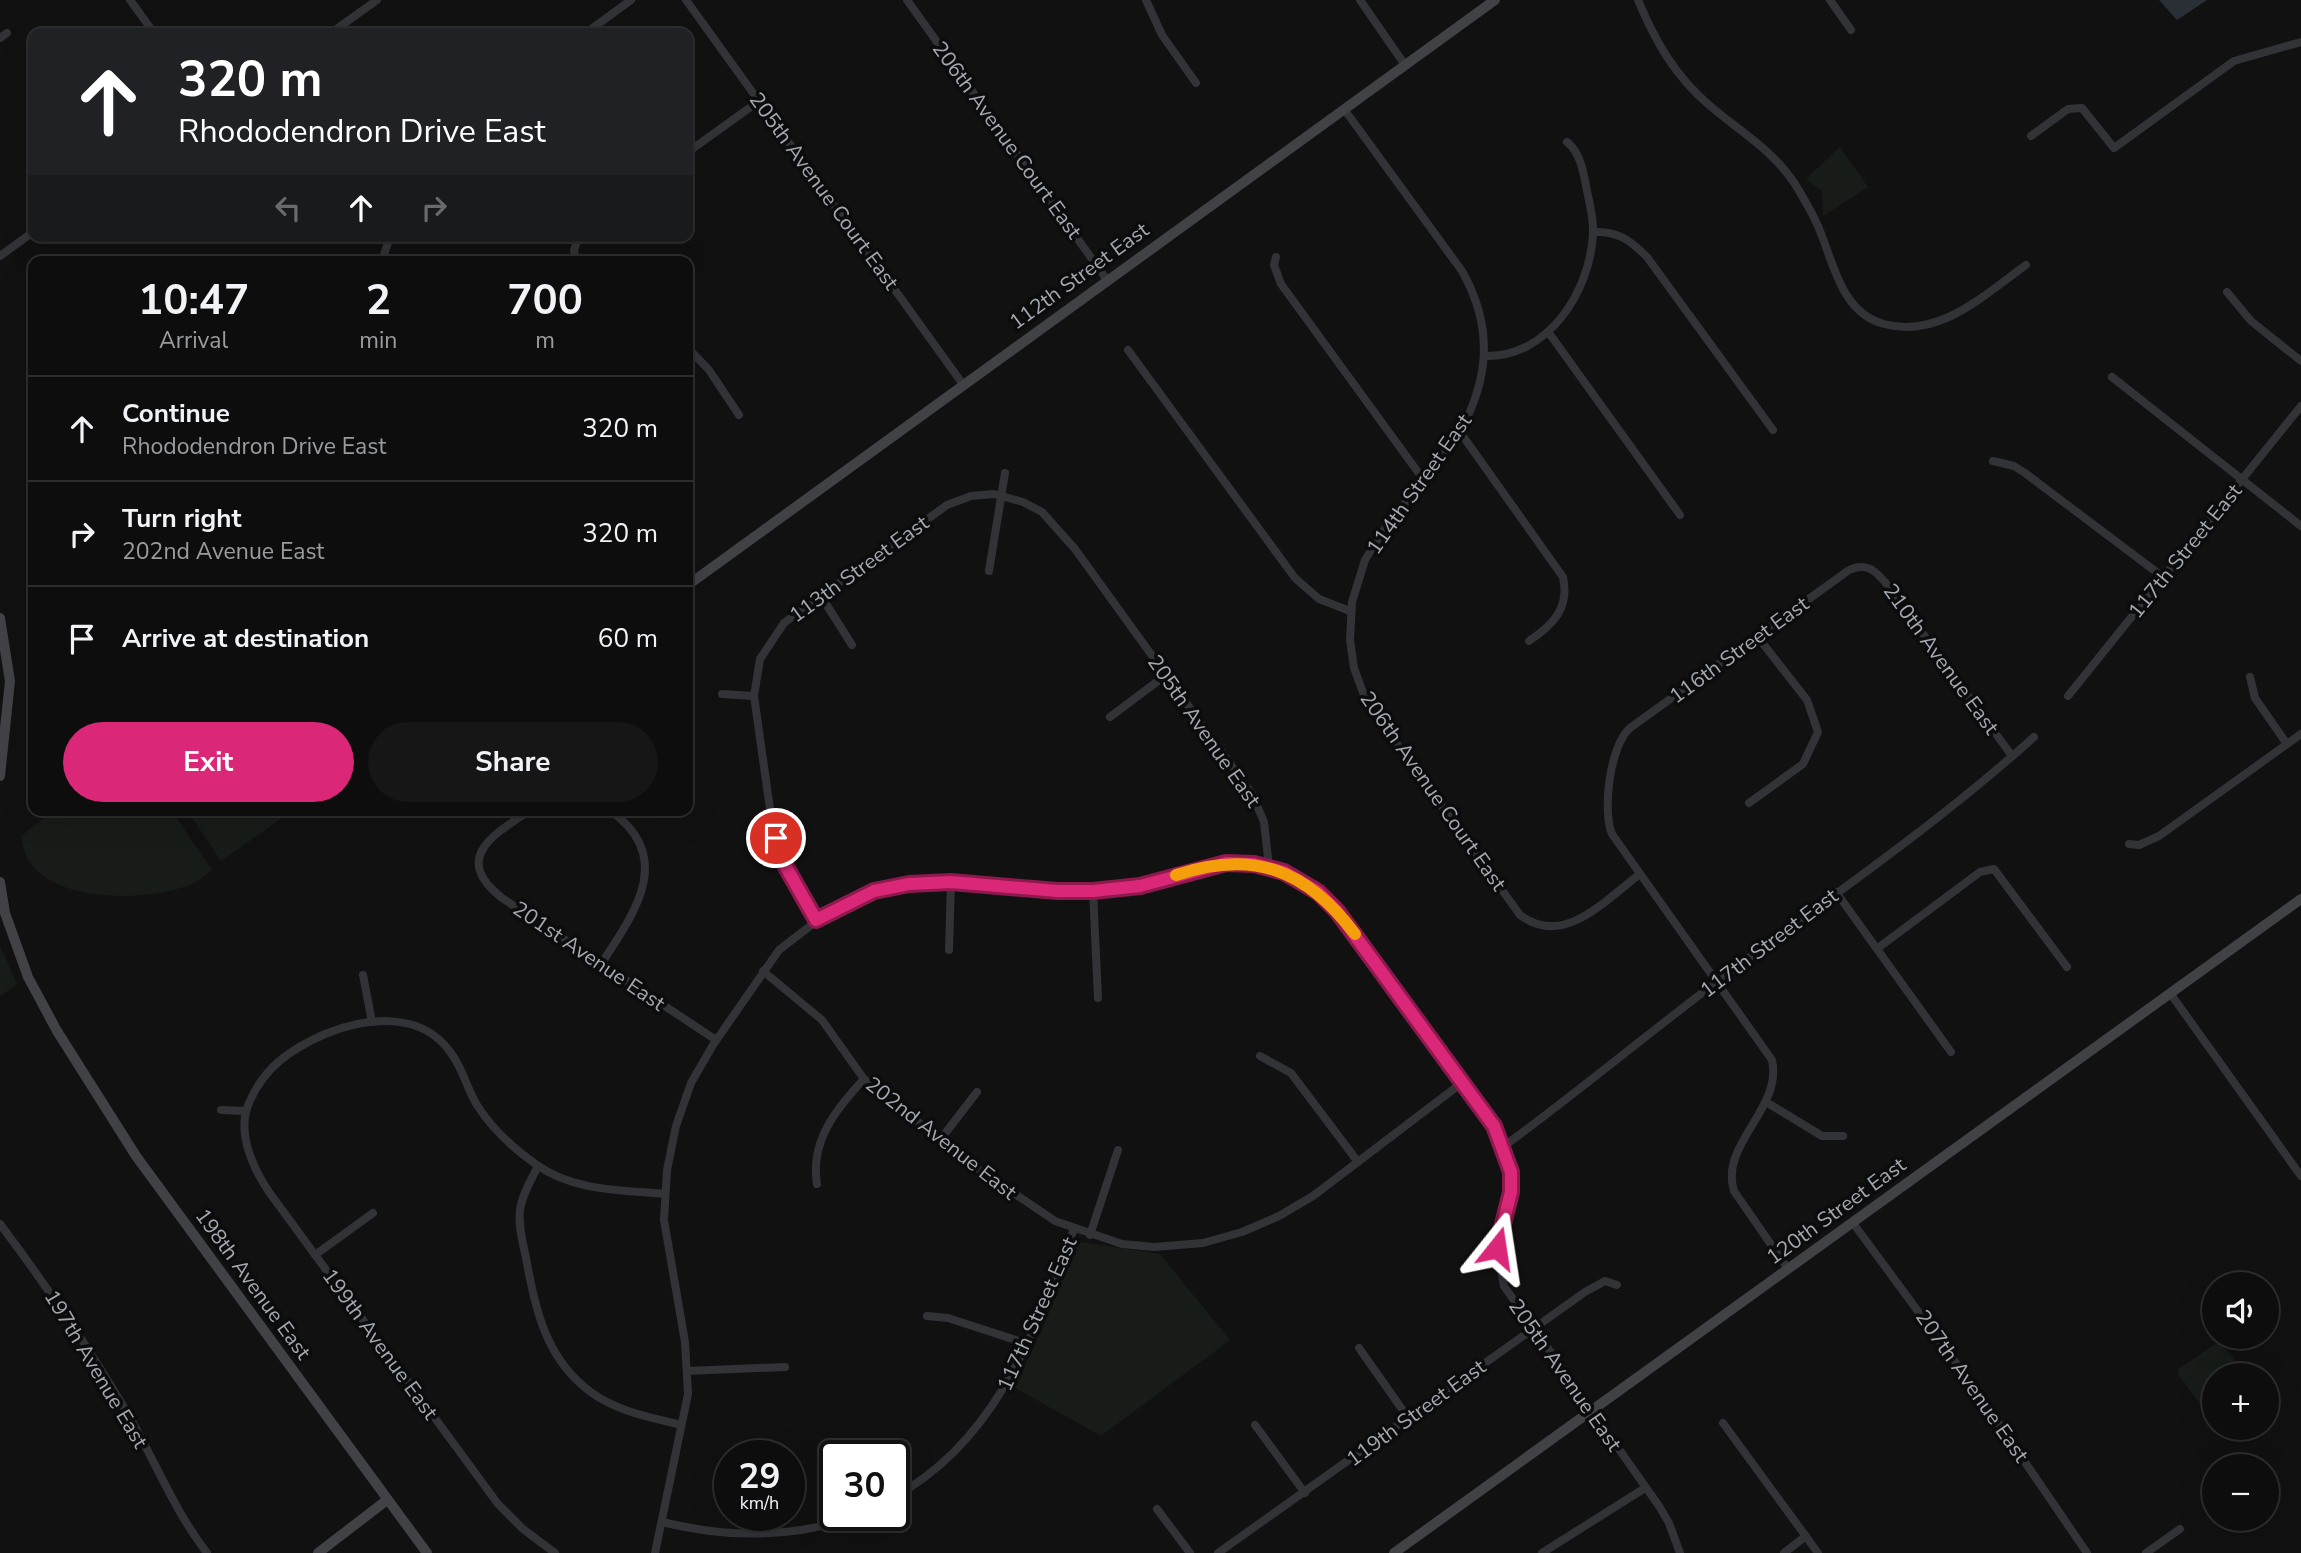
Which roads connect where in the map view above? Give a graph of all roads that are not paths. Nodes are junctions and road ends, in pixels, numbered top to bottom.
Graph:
1 (130, 0) edge
2 (377, 0) edge
3 (631, 0) edge
4 (686, 0) edge
5 (907, 0) edge
6 (1146, 0) edge
7 (1360, 0) edge
8 (1495, 0) edge
9 (1638, 0) edge
10 (1830, 0) edge
11 (150, 28) edge
12 (338, 28) edge
13 (593, 28) edge
14 (1851, 30) dead end
15 (2301, 42) edge
16 (1405, 65) junction
17 (1196, 83) dead end
18 (759, 101) junction
19 (1344, 109) junction
20 (2031, 135) dead end
21 (1567, 142) dead end
22 (693, 148) edge
23 (1593, 232) junction
24 (28, 236) edge
25 (0, 256) edge
26 (1276, 257) dead end
27 (2026, 265) dead end
28 (1107, 280) junction
29 (2227, 292) dead end
30 (1549, 333) junction
31 (1128, 350) dead end
32 (693, 353) edge
33 (1486, 356) junction
34 (2301, 361) edge
35 (2112, 377) dead end
36 (962, 383) junction
37 (2301, 406) edge
38 (739, 415) dead end
39 (1773, 430) dead end
40 (1460, 432) junction
41 (1993, 461) dead end
42 (1004, 473) dead end
43 (1423, 479) junction
44 (2242, 480) junction
45 (1001, 496) junction
46 (1681, 515) dead end
47 (2301, 526) edge
48 (1867, 567) joint
49 (989, 572) dead end
50 (2163, 578) junction
51 (693, 581) edge
52 (821, 596) junction
53 (1350, 611) junction
54 (0, 618) edge
55 (1757, 636) junction
56 (1529, 641) dead end
57 (852, 645) dead end
58 (1166, 675) junction
59 (2250, 677) dead end
60 (722, 694) dead end
61 (754, 696) junction
62 (2068, 696) dead end
63 (1110, 717) dead end
64 (2301, 734) edge
65 (2034, 737) dead end
66 (2287, 744) junction
67 (2012, 756) junction
68 (0, 776) edge
69 (1749, 803) dead end
70 (522, 816) edge
71 (617, 816) edge
72 (2129, 844) dead end
73 (1269, 867) junction
74 (1640, 874) junction
75 (0, 882) edge
76 (951, 882) junction
77 (1093, 891) junction
78 (1836, 892) junction
79 (2301, 899) edge
80 (816, 920) junction
81 (1878, 948) junction
82 (948, 950) dead end
83 (601, 964) junction
84 (2067, 967) dead end
85 (763, 971) junction
86 (363, 975) dead end
87 (1717, 981) junction
88 (2170, 993) junction
89 (1098, 998) dead end
90 (372, 1022) junction
91 (716, 1040) junction
92 (1951, 1052) dead end
93 (1260, 1056) dead end
94 (864, 1079) junction
95 (1463, 1082) junction
96 (977, 1092) dead end
97 (1766, 1102) junction
98 (221, 1110) dead end
99 (245, 1111) junction
100 (1843, 1136) dead end
101 (940, 1140) junction
102 (1503, 1147) junction
103 (1118, 1150) dead end
104 (1358, 1162) junction
105 (538, 1166) junction
106 (2301, 1176) edge
107 (817, 1184) dead end
108 (665, 1195) junction
109 (373, 1213) dead end
110 (1853, 1223) junction
111 (0, 1224) edge
112 (1074, 1229) junction
113 (1090, 1235) junction
114 (315, 1255) junction
115 (1788, 1269) junction
116 (1617, 1285) dead end
117 (927, 1316) dead end
118 (1532, 1328) junction
119 (1028, 1344) junction
120 (1359, 1349) dead end
121 (785, 1367) dead end
122 (687, 1371) junction
123 (1590, 1412) junction
124 (1409, 1419) junction
125 (1723, 1423) dead end
126 (681, 1425) junction
127 (1255, 1425) dead end
128 (910, 1487) edge
129 (1645, 1488) junction
130 (1304, 1493) junction
131 (387, 1500) junction
132 (1157, 1509) dead end
133 (662, 1522) junction
134 (819, 1526) edge
135 (2180, 1529) dead end
136 (1806, 1536) junction
137 (207, 1553) edge
138 (318, 1553) edge
139 (427, 1553) edge
140 (555, 1553) edge
141 (655, 1553) edge
142 (1190, 1553) edge
143 (1218, 1553) edge
144 (1394, 1553) edge
145 (1542, 1553) edge
146 (1680, 1553) edge
147 (1784, 1553) edge
148 (1818, 1553) edge
149 (2087, 1553) edge
150 (2146, 1553) edge

1 - 11 street
2 - 12 street
3 - 13 street
4 - 18 street, 205th Avenue Court East
5 - 28 street, 206th Avenue Court East
6 - 17 street
7 - 16 street
8 - 16 street, 112th Street East
9 - 27 street
10 - 14 street
15 - 20 street
16 - 19 street, 112th Street East
18 - 22 street
18 - 36 street, 205th Avenue Court East
19 - 28 street, 112th Street East
19 - 33 street, 114th Street East
21 - 23 street
23 - 30 street
23 - 39 street
24 - 25 street
26 - 43 street
28 - 36 street, 112th Street East
29 - 34 street
30 - 33 street
30 - 46 street
31 - 53 street
32 - 38 street
33 - 40 street, 114th Street East
35 - 44 street
36 - 51 street, 112th Street East
37 - 44 street, 117th Street East
40 - 43 street, 114th Street East
40 - 56 street
41 - 50 street
42 - 45 street
43 - 53 street, 114th Street East
44 - 47 street
44 - 50 street, 117th Street East
45 - 49 street
45 - 52 street, 113th Street East
45 - 58 street, 205th Avenue East
48 - 55 street, 116th Street East
48 - 67 street, 210th Avenue East
50 - 62 street, 117th Street East
52 - 57 street
52 - 61 street, 113th Street East
53 - 74 street, 206th Avenue Court East
54 - 68 street
55 - 69 street
55 - 74 street, 116th Street East
58 - 63 street
58 - 73 street, 205th Avenue East
59 - 66 street
60 - 61 street
61 - 80 street
64 - 66 street
65 - 67 street, 117th Street East
66 - 72 street
67 - 78 street, 117th Street East
70 - 83 street, 201st Avenue East
71 - 83 street
73 - 77 street
73 - 95 street, 205th Avenue East
74 - 87 street
75 - 131 street, 198th Avenue East
76 - 77 street
76 - 80 street
76 - 82 street
77 - 89 street
78 - 81 street
78 - 87 street, 117th Street East
79 - 88 street, 120th Street East
80 - 85 street
81 - 84 street
81 - 92 street
83 - 91 street, 201st Avenue East
85 - 91 street
85 - 94 street, 202nd Avenue East
86 - 90 street
87 - 97 street
87 - 102 street, 117th Street East
88 - 106 street
88 - 110 street, 120th Street East
90 - 99 street
90 - 105 street
91 - 108 street
93 - 104 street
94 - 101 street, 202nd Avenue East
94 - 107 street
95 - 102 street, 205th Avenue East
95 - 104 street, 117th Street East
96 - 101 street
97 - 100 street
97 - 115 street
98 - 99 street
99 - 114 street, 199th Avenue East
101 - 112 street, 202nd Avenue East
102 - 118 street, 205th Avenue East
103 - 113 street
104 - 113 street, 117th Street East
105 - 108 street
105 - 126 street
108 - 122 street
109 - 114 street
110 - 115 street, 120th Street East
110 - 149 street, 207th Avenue East
111 - 137 street, 197th Avenue East
112 - 113 street, 117th Street East
112 - 119 street, 117th Street East
114 - 140 street, 199th Avenue East
115 - 123 street, 120th Street East
116 - 118 street, 119th Street East
117 - 119 street
118 - 123 street, 205th Avenue East
118 - 124 street, 119th Street East
119 - 128 street, 117th Street East
120 - 124 street
121 - 122 street
122 - 126 street
123 - 129 street, 205th Avenue East
123 - 144 street, 120th Street East
124 - 130 street, 119th Street East
125 - 136 street
126 - 133 street
127 - 130 street
129 - 145 street
129 - 146 street, 205th Avenue East
130 - 143 street, 119th Street East
131 - 138 street
131 - 139 street, 198th Avenue East
132 - 142 street
133 - 134 street
133 - 141 street
135 - 150 street
136 - 147 street
136 - 148 street

